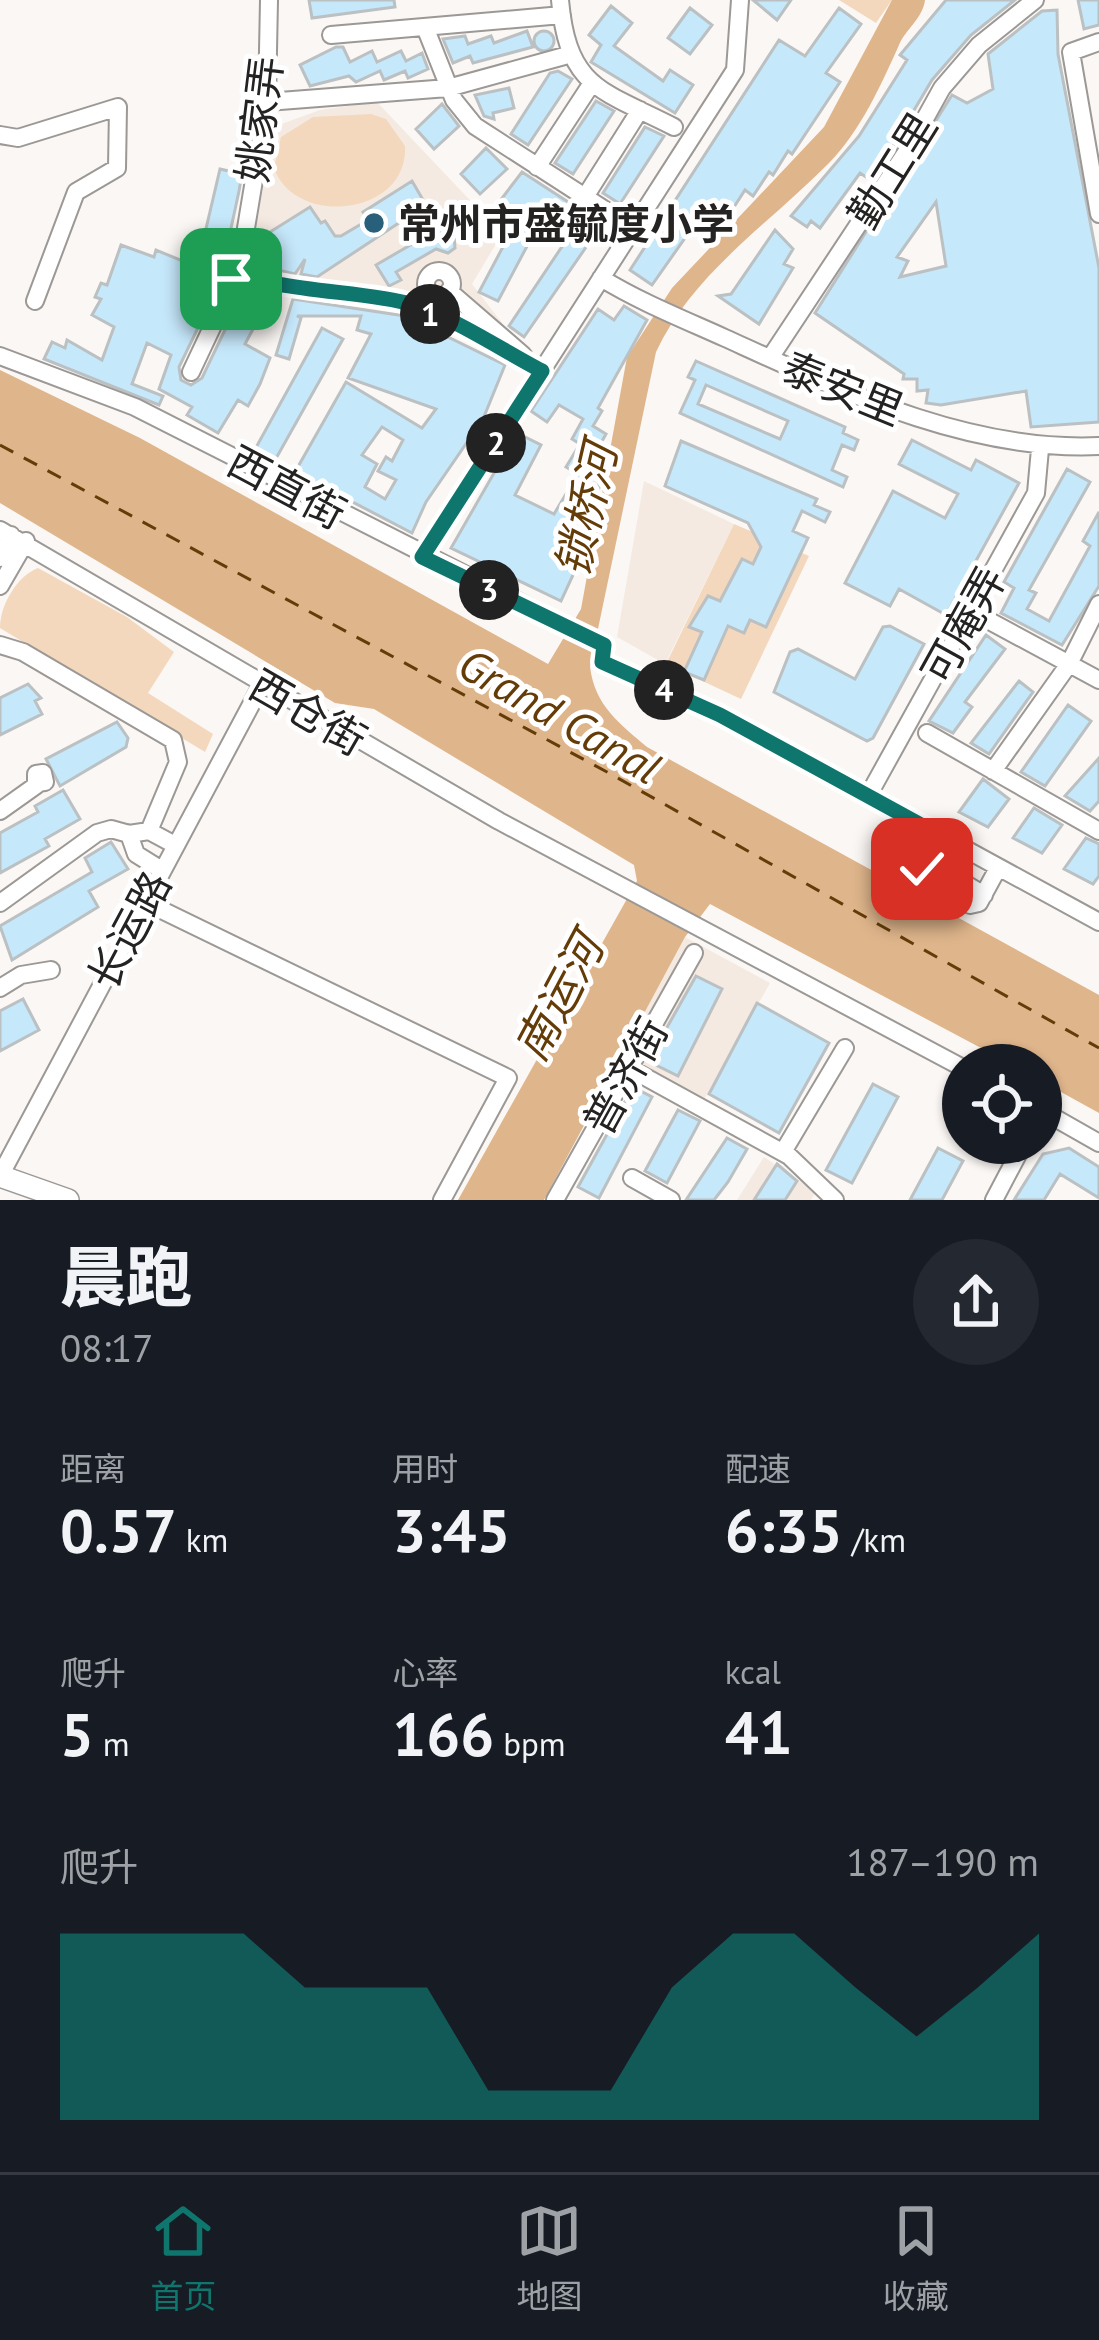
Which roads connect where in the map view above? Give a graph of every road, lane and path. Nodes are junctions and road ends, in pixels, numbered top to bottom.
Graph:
1 (269, 0) edge
2 (740, 0) edge
3 (1035, 0) edge
4 (561, 8) edge
5 (424, 27) junction
6 (331, 35) dead end
7 (1099, 42) edge
8 (568, 55) junction
9 (592, 83) junction
10 (448, 88) junction
11 (267, 102) junction
12 (640, 110) junction
13 (674, 127) dead end
14 (0, 135) edge
15 (537, 167) junction
16 (585, 197) junction
17 (1099, 214) edge
18 (619, 219) dead end
19 (239, 270) junction
20 (601, 278) junction
21 (449, 291) dead end
22 (35, 301) dead end
23 (0, 356) edge
24 (770, 358) junction
25 (542, 371) junction
26 (191, 372) dead end
27 (1099, 446) edge
28 (1040, 449) junction
29 (12, 535) edge
30 (422, 557) junction
31 (0, 558) edge
32 (0, 586) edge
33 (1099, 604) edge
34 (971, 611) junction
35 (0, 645) edge
36 (1069, 664) junction
37 (1099, 680) edge
38 (261, 686) junction
39 (926, 733) dead end
40 (993, 771) junction
41 (38, 784) dead end
42 (868, 796) junction
43 (0, 811) edge
44 (1099, 831) edge
45 (149, 832) junction
46 (129, 834) junction
47 (943, 837) junction
48 (175, 845) junction
49 (998, 868) junction
50 (160, 869) junction
51 (143, 901) junction
52 (0, 903) edge
53 (1099, 922) edge
54 (694, 953) dead end
55 (50, 970) dead end
56 (3, 980) edge
57 (845, 1048) dead end
58 (942, 1057) edge
59 (629, 1068) junction
60 (1062, 1122) edge
61 (1099, 1143) edge
62 (782, 1152) junction
63 (1013, 1164) edge
64 (0, 1176) edge
65 (632, 1178) dead end
66 (68, 1200) edge
67 (442, 1200) edge
68 (555, 1200) edge
69 (671, 1200) edge
70 (835, 1200) edge
71 (994, 1200) edge

1 - 11 street, 姚家弄
2 - 20 street
3 - 24 street, 勤工里
4 - 5 street
4 - 8 street
5 - 6 street
5 - 10 street
7 - 17 street
8 - 9 street
8 - 10 street
9 - 12 street
9 - 15 street
10 - 11 street
10 - 15 street
11 - 19 street, 姚家弄
12 - 13 street
12 - 16 street
14 - 22 street
15 - 16 street
16 - 18 street
19 - 25 street
19 - 26 street, 姚家弄
20 - 24 street, 泰安里
20 - 25 street
21 - 25 street
23 - 30 street, 西直街
24 - 28 street, 泰安里
25 - 30 street
27 - 28 street, 泰安里
28 - 34 street, 可庵弄
29 - 31 street
29 - 32 street
29 - 38 street, 西仓街
30 - 42 street, 西直街
33 - 36 street
34 - 36 street
34 - 42 street, 可庵弄
35 - 45 street
36 - 37 street
36 - 40 street
38 - 48 street, 长运路
38 - 58 street, 西仓街
39 - 40 street
40 - 44 street
41 - 43 street
42 - 47 street
45 - 46 street
45 - 48 street
46 - 50 street
46 - 52 street
47 - 49 street
47 - 49 street
48 - 50 street, 长运路
49 - 53 street
50 - 51 street, 长运路
51 - 64 street, 长运路
51 - 67 street
54 - 59 street, 普济街
55 - 56 street
57 - 62 street
59 - 62 street
59 - 68 street, 普济街
60 - 61 street
62 - 70 street
63 - 71 street
64 - 66 main road
65 - 69 street

